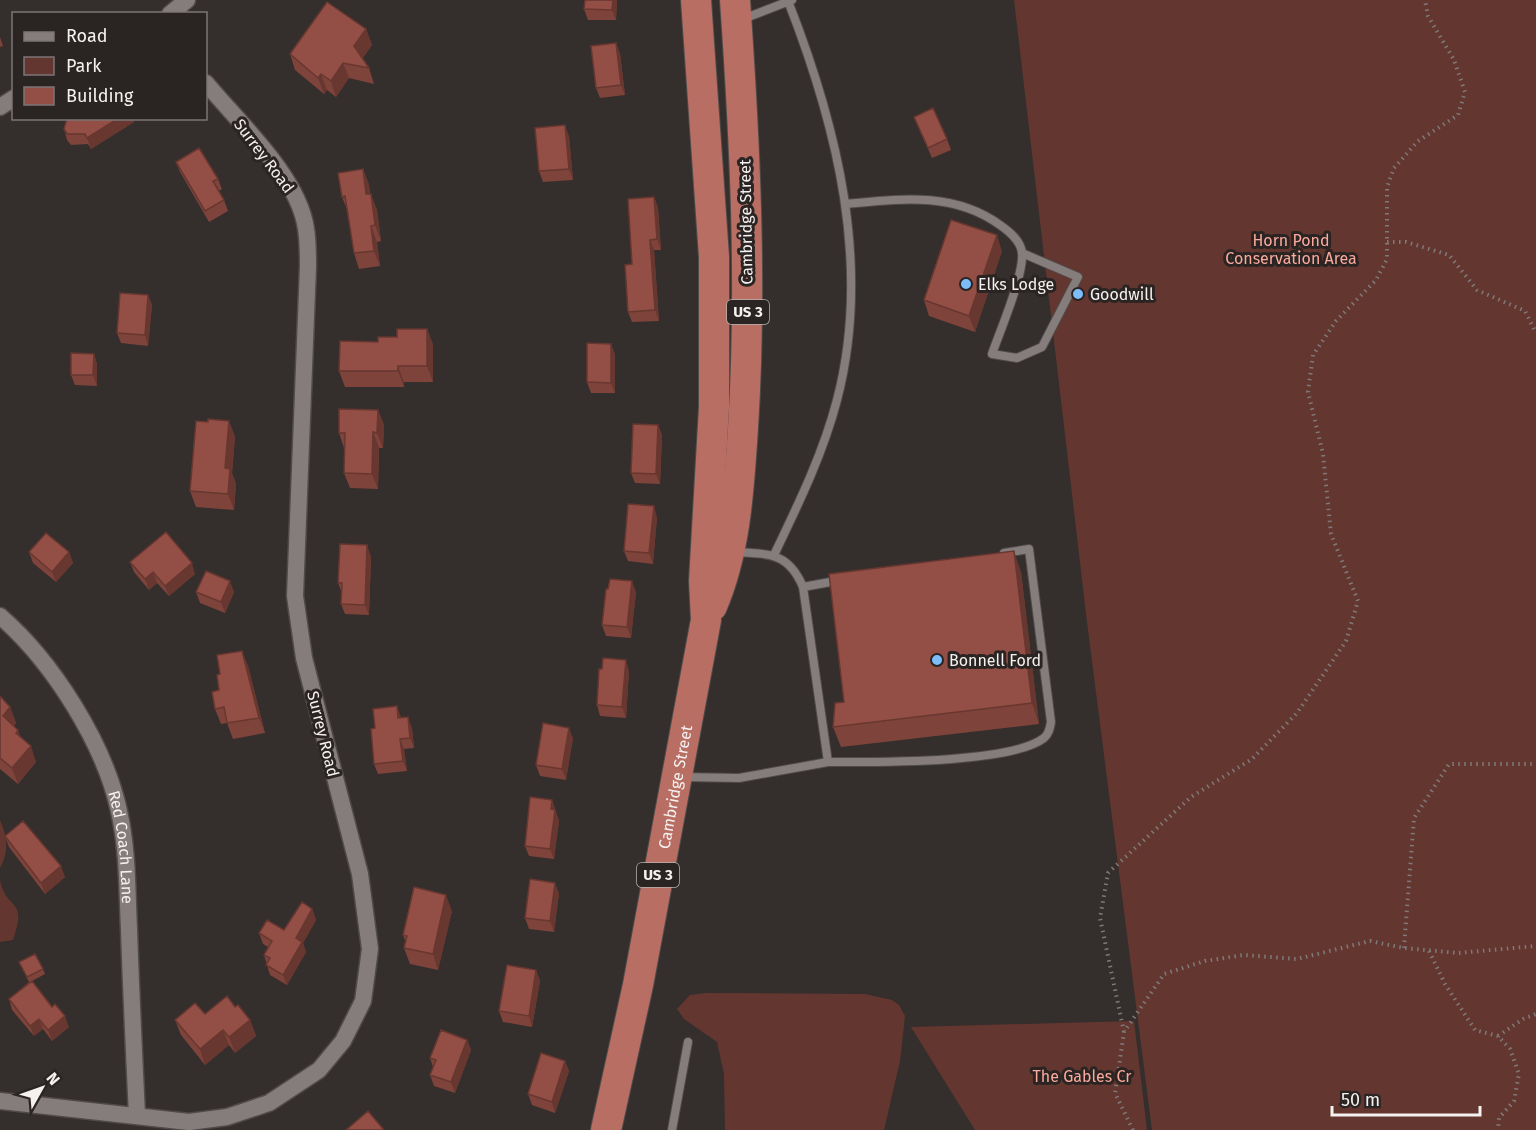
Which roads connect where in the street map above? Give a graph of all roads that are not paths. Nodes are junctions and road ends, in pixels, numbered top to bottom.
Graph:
1 (187, 0) edge
2 (790, 1) edge
3 (736, 11) edge
4 (172, 12) edge
5 (697, 13) edge
6 (207, 84) edge
7 (846, 204) junction
8 (1022, 253) junction
9 (729, 551) junction
10 (996, 554) edge
11 (774, 555) junction
12 (854, 577) edge
13 (803, 587) junction
14 (0, 616) edge
15 (706, 620) junction
16 (828, 762) junction
17 (676, 776) junction
18 (688, 1042) dead end
19 (0, 1101) edge
20 (137, 1115) junction
21 (606, 1130) edge
22 (672, 1130) edge

1 - 4 street
2 - 3 lane
2 - 7 lane
3 - 5 highway
3 - 9 highway, Cambridge Street / US 3
5 - 15 highway, Cambridge Street / US 3
6 - 20 street, Surrey Road
7 - 8 lane
7 - 11 lane
8 - 8 lane
9 - 11 lane
9 - 15 highway, Cambridge Street / US 3
10 - 16 lane
11 - 13 lane
12 - 13 lane
13 - 16 lane
14 - 20 street, Red Coach Lane
15 - 17 highway, Cambridge Street / US 3
16 - 17 lane
17 - 21 highway, Cambridge Street / US 3
18 - 22 lane
19 - 20 street, Surrey Road

